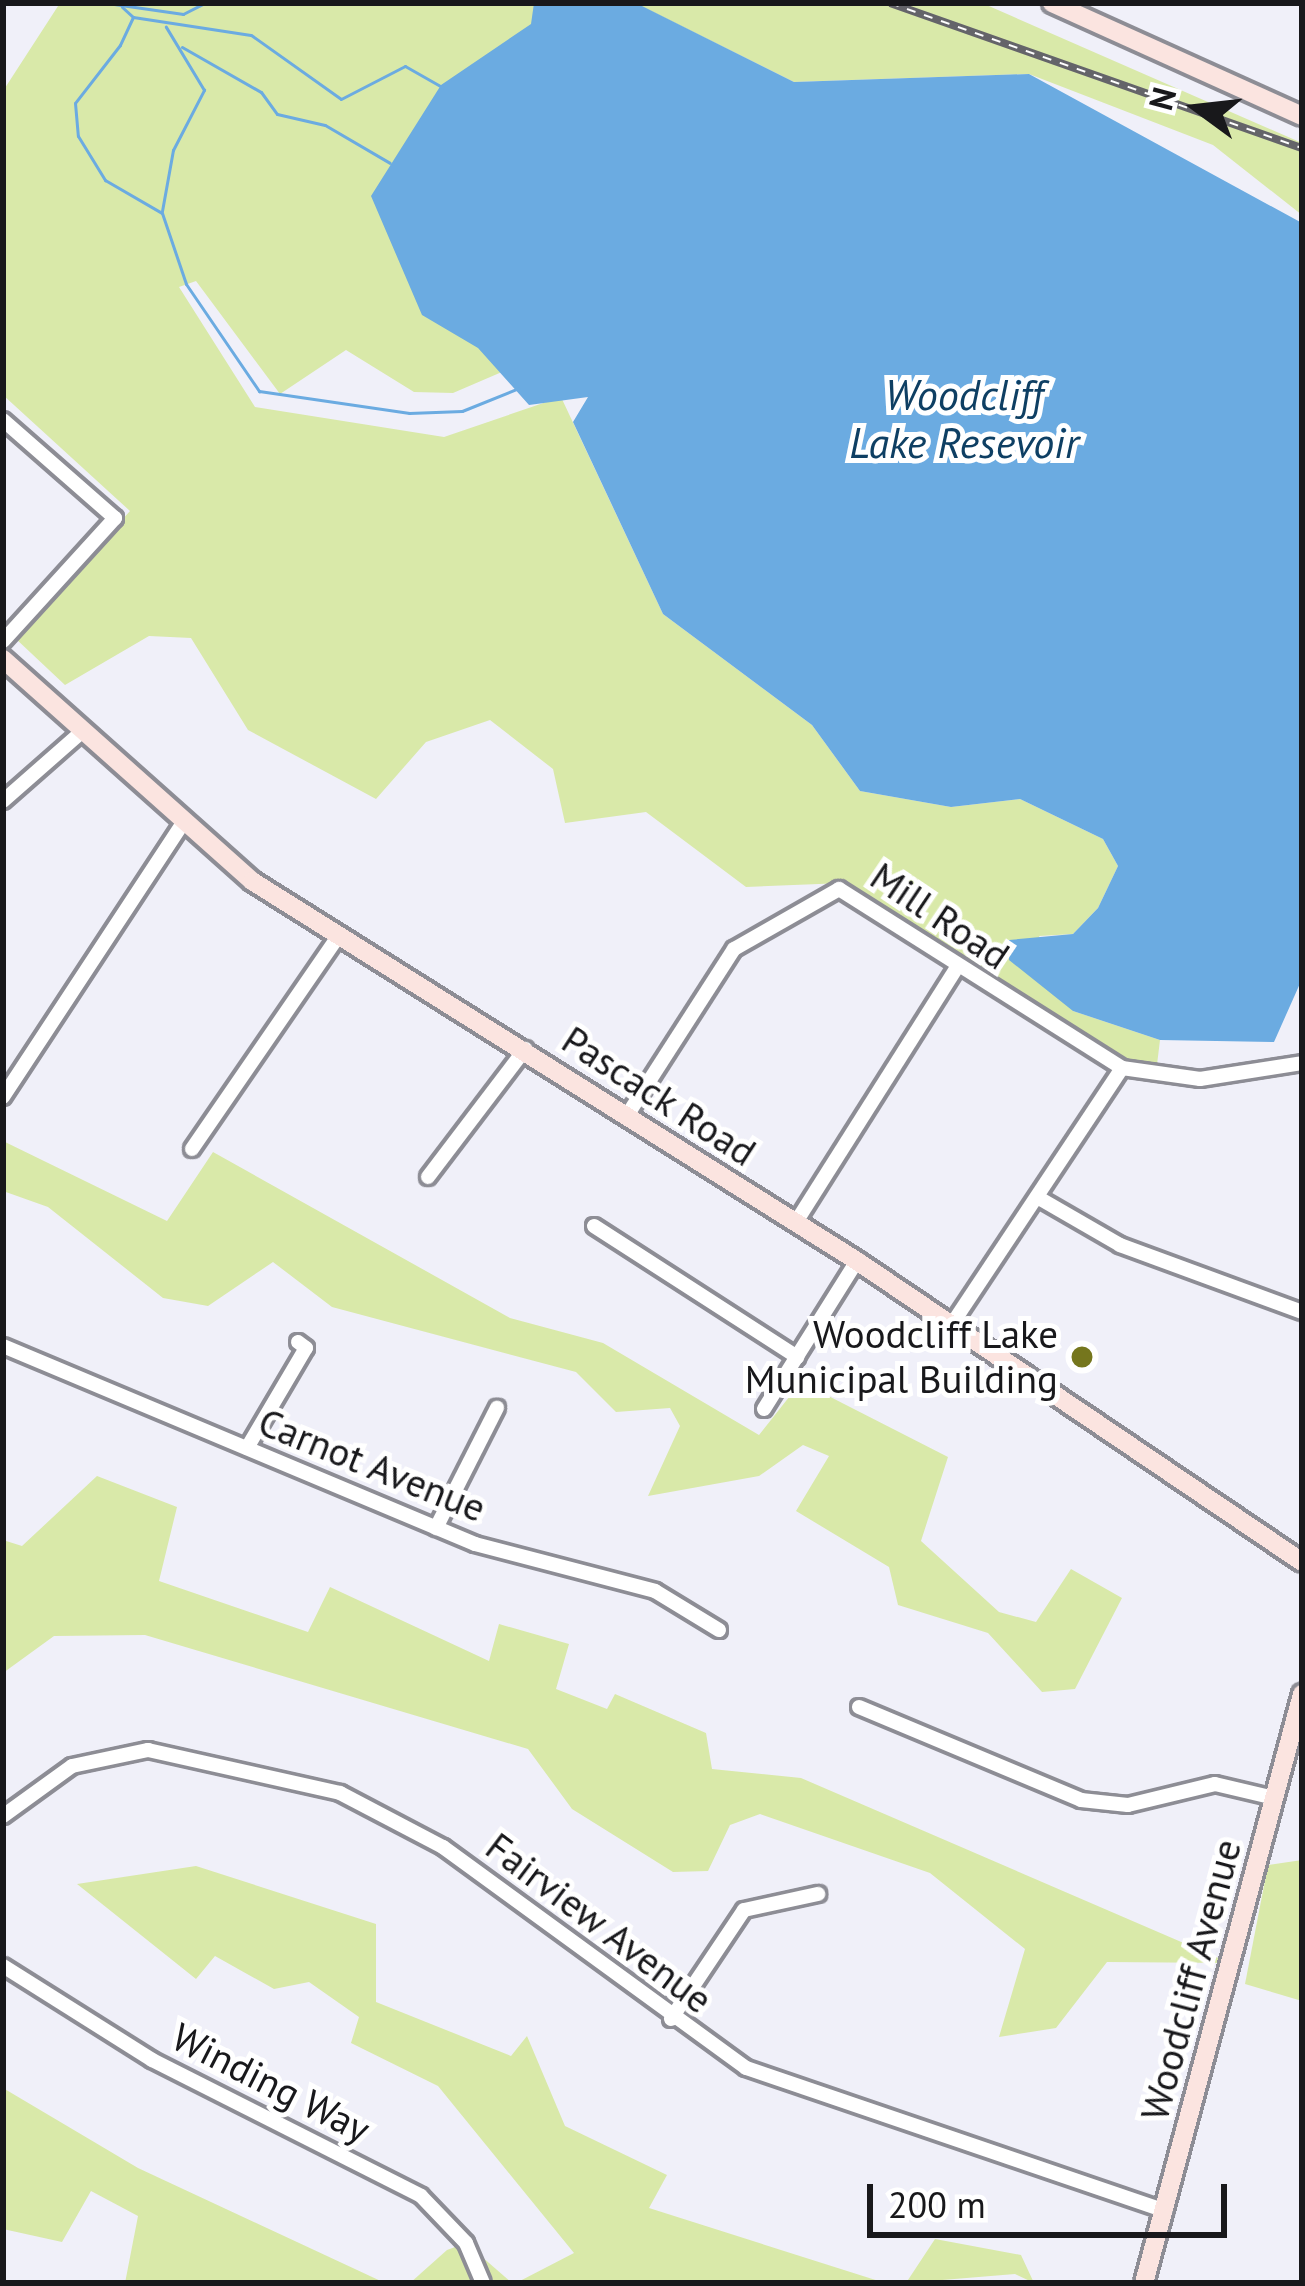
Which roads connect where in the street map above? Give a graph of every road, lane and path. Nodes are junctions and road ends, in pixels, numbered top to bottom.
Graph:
1 (1052, 3) edge
2 (1302, 116) edge
3 (3, 420) edge
4 (3, 641) edge
5 (3, 659) edge
6 (78, 735) junction
7 (3, 801) edge
8 (181, 826) junction
9 (339, 934) junction
10 (957, 967) junction
11 (525, 1049) junction
12 (1302, 1063) edge
13 (1122, 1068) junction
14 (3, 1097) edge
15 (628, 1114) junction
16 (192, 1149) dead end
17 (428, 1177) dead end
18 (1037, 1197) junction
19 (796, 1222) junction
20 (594, 1226) dead end
21 (857, 1261) junction
22 (1302, 1312) edge
23 (952, 1324) junction
24 (298, 1342) dead end
25 (3, 1346) edge
26 (797, 1357) junction
27 (497, 1408) dead end
28 (764, 1409) dead end
29 (247, 1448) junction
30 (436, 1528) junction
31 (1302, 1562) edge
32 (719, 1630) dead end
33 (1302, 1694) edge
34 (859, 1707) dead end
35 (1274, 1798) junction
36 (3, 1816) edge
37 (818, 1894) dead end
38 (3, 1966) edge
39 (671, 2019) junction
40 (1165, 2211) junction
41 (483, 2283) edge
42 (1144, 2283) edge

1 - 2 street
3 - 4 street
5 - 6 street, Pascack Road
6 - 7 street
6 - 8 street, Pascack Road
8 - 9 street, Pascack Road
8 - 14 street
9 - 11 street, Pascack Road
9 - 16 street
10 - 13 street, Mill Road
10 - 15 street, Mill Road
10 - 19 street
11 - 15 street, Pascack Road
11 - 17 street
12 - 13 street, Mill Road
13 - 18 street
15 - 19 street, Pascack Road
18 - 22 street
18 - 23 street
19 - 21 street, Pascack Road
20 - 26 street
21 - 23 street, Pascack Road
21 - 26 street
23 - 31 street, Pascack Road
24 - 29 street
25 - 29 street, Carnot Avenue
26 - 28 street
27 - 30 street
29 - 30 street, Carnot Avenue
30 - 32 street, Carnot Avenue
33 - 35 street, Woodcliff Avenue
34 - 35 street
35 - 40 street, Woodcliff Avenue
36 - 39 street, Fairview Avenue
37 - 39 street
38 - 41 street, Winding Way
39 - 40 street, Fairview Avenue
40 - 42 street, Woodcliff Avenue

